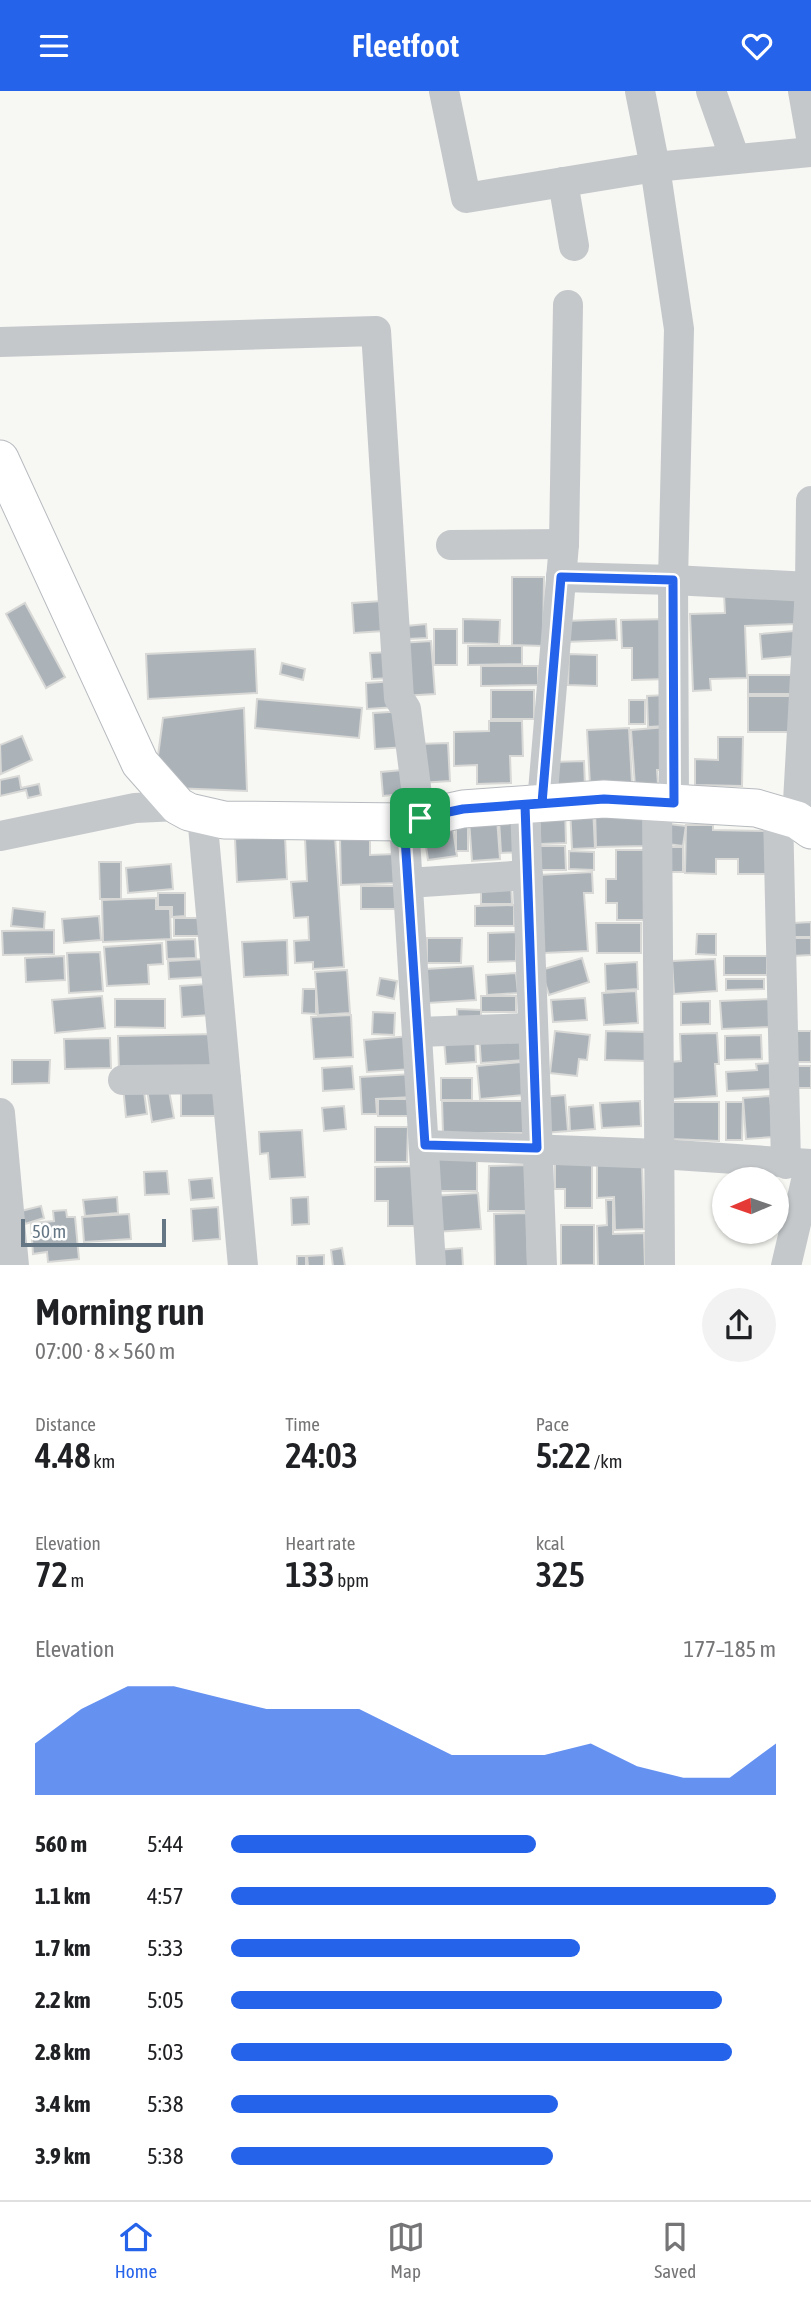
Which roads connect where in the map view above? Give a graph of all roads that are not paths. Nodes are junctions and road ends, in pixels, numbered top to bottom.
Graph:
1 (443, 91) edge
2 (640, 91) edge
3 (711, 91) edge
4 (803, 91) edge
5 (811, 137) edge
6 (811, 152) edge
7 (734, 159) junction
8 (655, 167) junction
9 (564, 182) junction
10 (574, 246) dead end
11 (568, 305) dead end
12 (0, 342) edge
13 (0, 459) edge
14 (811, 501) edge
15 (564, 544) junction
16 (451, 545) dead end
17 (561, 577) junction
18 (673, 580) junction
19 (810, 587) edge
20 (665, 802) junction
21 (534, 804) junction
22 (190, 811) junction
23 (412, 820) junction
24 (795, 821) edge
25 (0, 836) edge
26 (528, 875) junction
27 (408, 883) junction
28 (533, 1028) junction
29 (418, 1033) junction
30 (226, 1079) junction
31 (123, 1080) dead end
32 (0, 1114) edge
33 (425, 1145) junction
34 (537, 1148) junction
35 (660, 1154) junction
36 (802, 1164) edge
37 (4, 1191) edge
38 (14, 1265) edge
39 (237, 1265) edge
40 (243, 1265) edge
41 (431, 1265) edge
42 (542, 1265) edge
43 (660, 1265) edge
44 (786, 1265) edge

1 - 9 street
2 - 8 street
3 - 7 street
4 - 5 street
6 - 7 street
7 - 8 street
8 - 9 street
8 - 18 street
9 - 10 street
11 - 15 street
12 - 23 street
13 - 22 main road
14 - 19 street
15 - 16 street
15 - 17 street
17 - 18 street
17 - 21 street
18 - 19 street
18 - 20 street
19 - 24 street
20 - 21 main road
20 - 24 main road
20 - 35 street
21 - 23 main road
21 - 26 street
22 - 23 main road
22 - 25 street
22 - 30 street
23 - 27 street
24 - 36 street
26 - 27 street
26 - 28 street
27 - 29 street
28 - 29 street
28 - 34 street
29 - 33 street
30 - 31 street
30 - 40 street
32 - 37 street
33 - 34 street
33 - 41 street
34 - 35 street
34 - 42 street
35 - 36 street
35 - 43 street
36 - 44 street
37 - 38 street
39 - 40 street

